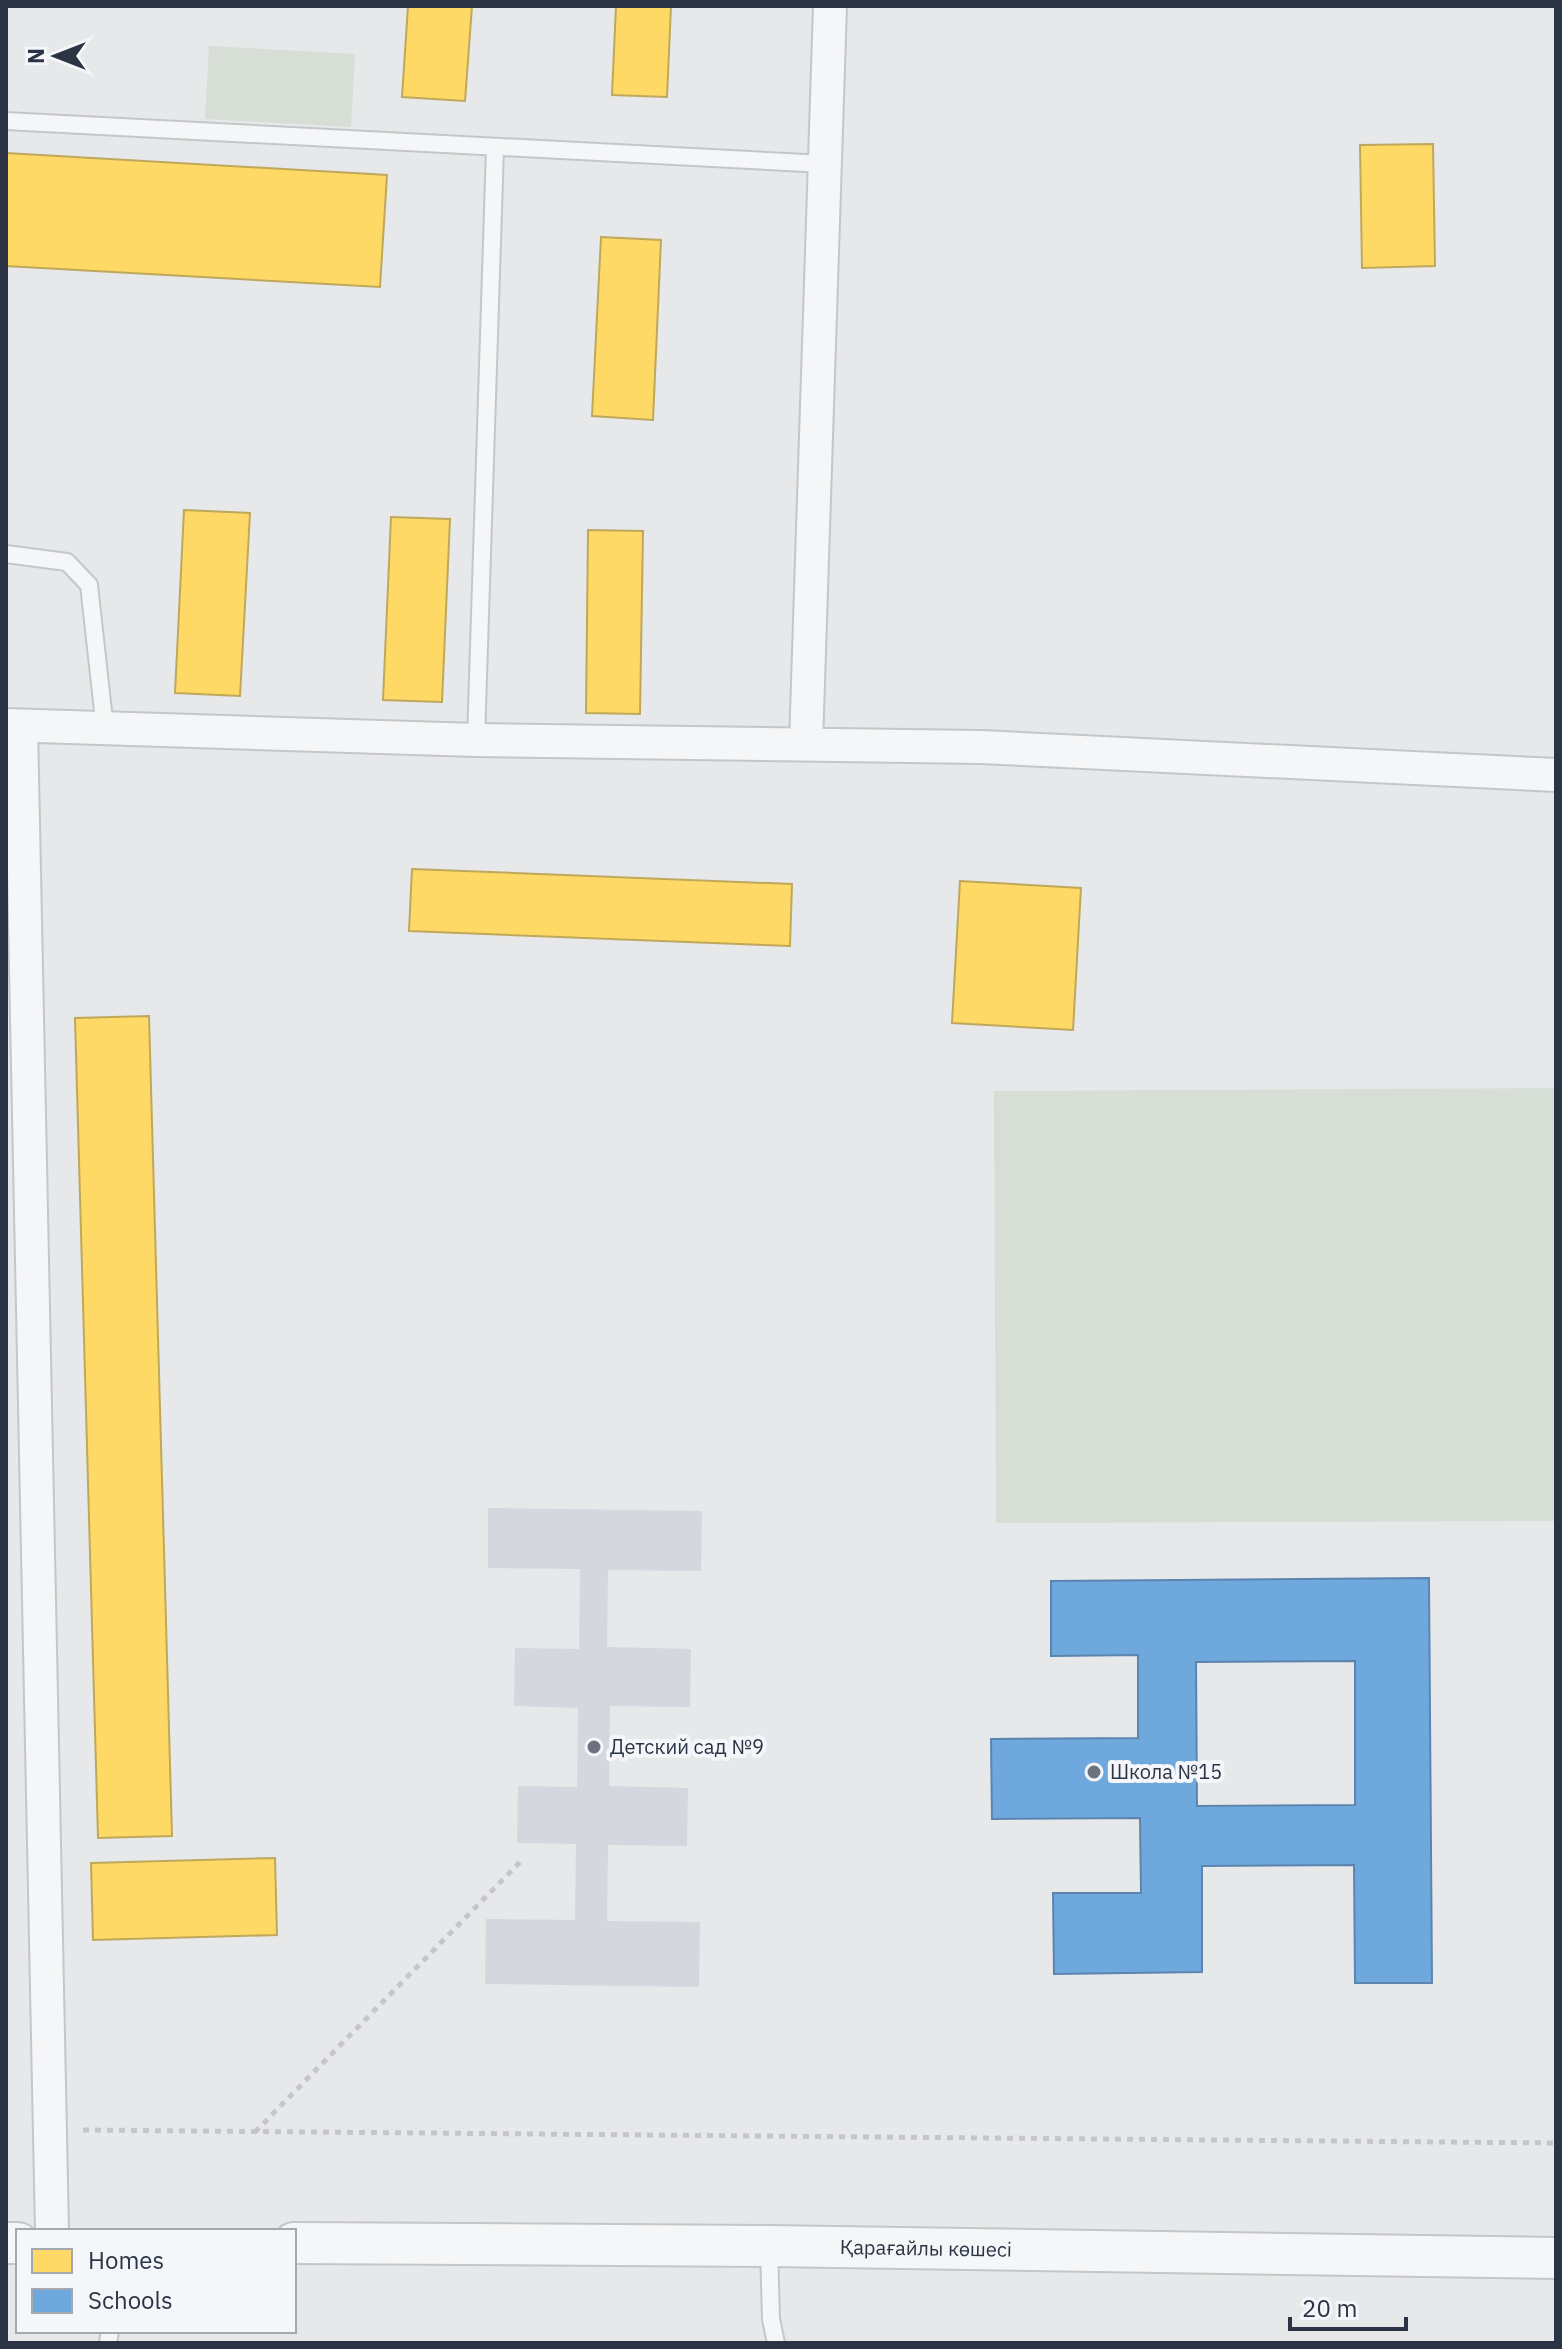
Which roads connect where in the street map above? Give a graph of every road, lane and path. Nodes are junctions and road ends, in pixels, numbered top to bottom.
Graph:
1 (830, 6) edge
2 (6, 121) edge
3 (495, 148) junction
4 (825, 164) junction
5 (6, 554) edge
6 (13, 726) edge
7 (105, 729) junction
8 (476, 740) junction
9 (806, 744) junction
10 (1556, 775) edge
11 (15, 918) edge
12 (524, 1858) dead end
13 (50, 2129) junction
14 (255, 2132) junction
15 (1556, 2143) edge
16 (52, 2229) edge
17 (296, 2243) edge
18 (769, 2246) junction
19 (1556, 2258) edge
20 (776, 2343) edge

1 - 4 street
2 - 3 lane
3 - 4 lane
3 - 8 lane
4 - 9 street
5 - 7 lane
6 - 7 street
6 - 11 street
7 - 8 street
8 - 9 street
9 - 10 street
11 - 13 street
12 - 14 path
13 - 14 path
13 - 16 street
14 - 15 path
17 - 18 street, Қарағайлы көшесі
18 - 19 street, Қарағайлы көшесі
18 - 20 lane

